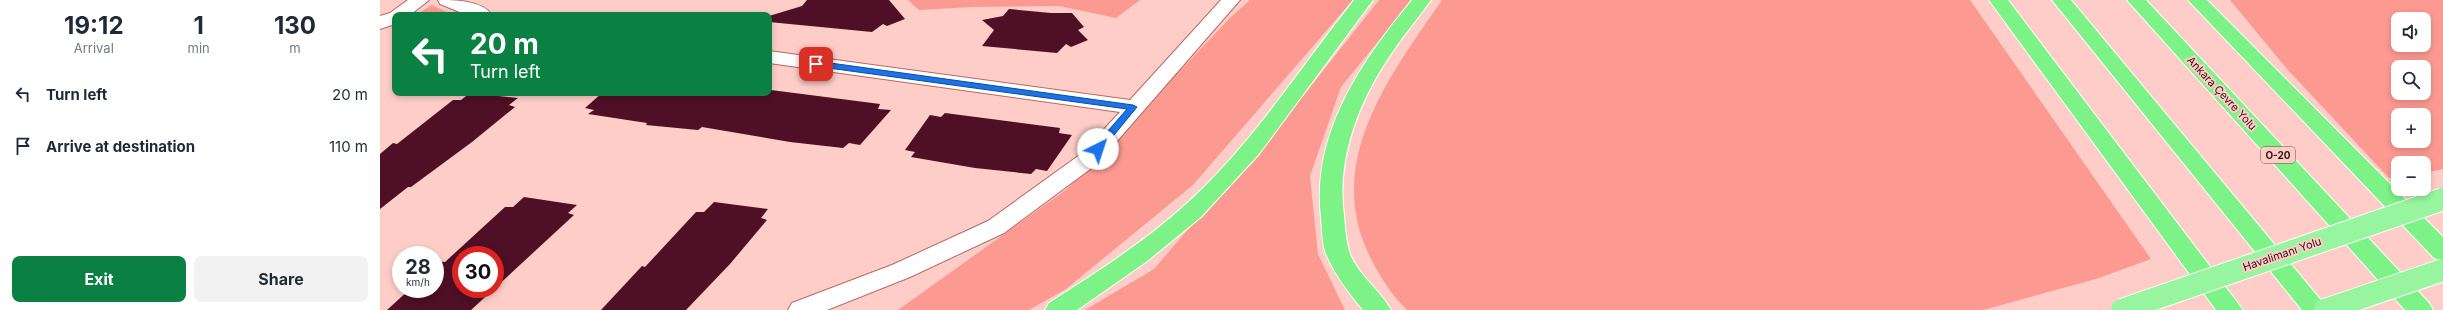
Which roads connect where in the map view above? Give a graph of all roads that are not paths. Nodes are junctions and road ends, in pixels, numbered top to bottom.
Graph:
1 (420, 0) edge
2 (448, 0) edge
3 (1231, 0) edge
4 (1364, 0) edge
5 (1422, 0) edge
6 (1997, 0) edge
7 (2061, 0) edge
8 (2136, 0) edge
9 (2197, 0) edge
10 (2216, 0) edge
11 (402, 12) edge
12 (476, 12) edge
13 (392, 18) edge
14 (380, 24) edge
15 (392, 24) edge
16 (772, 57) edge
17 (1133, 107) junction
18 (2373, 180) junction
19 (2146, 198) junction
20 (2443, 199) edge
21 (2443, 252) edge
22 (2443, 270) edge
23 (802, 310) edge
24 (1058, 310) edge
25 (1378, 310) edge
26 (2122, 310) edge
27 (2222, 310) edge
28 (2230, 310) edge
29 (2316, 310) edge
30 (2325, 310) edge
31 (2420, 310) edge

1 - 11 street
2 - 12 street
3 - 17 street
4 - 24 highway
5 - 25 highway
6 - 19 highway
7 - 29 highway
8 - 31 highway, Ankara Çevre Yolu / O-20
9 - 18 highway
10 - 18 highway
13 - 14 street
14 - 15 street
16 - 17 street
17 - 23 street
18 - 21 highway
19 - 27 highway
19 - 28 highway
20 - 26 highway, Havalimanı Yolu, bridge
22 - 30 highway, bridge

